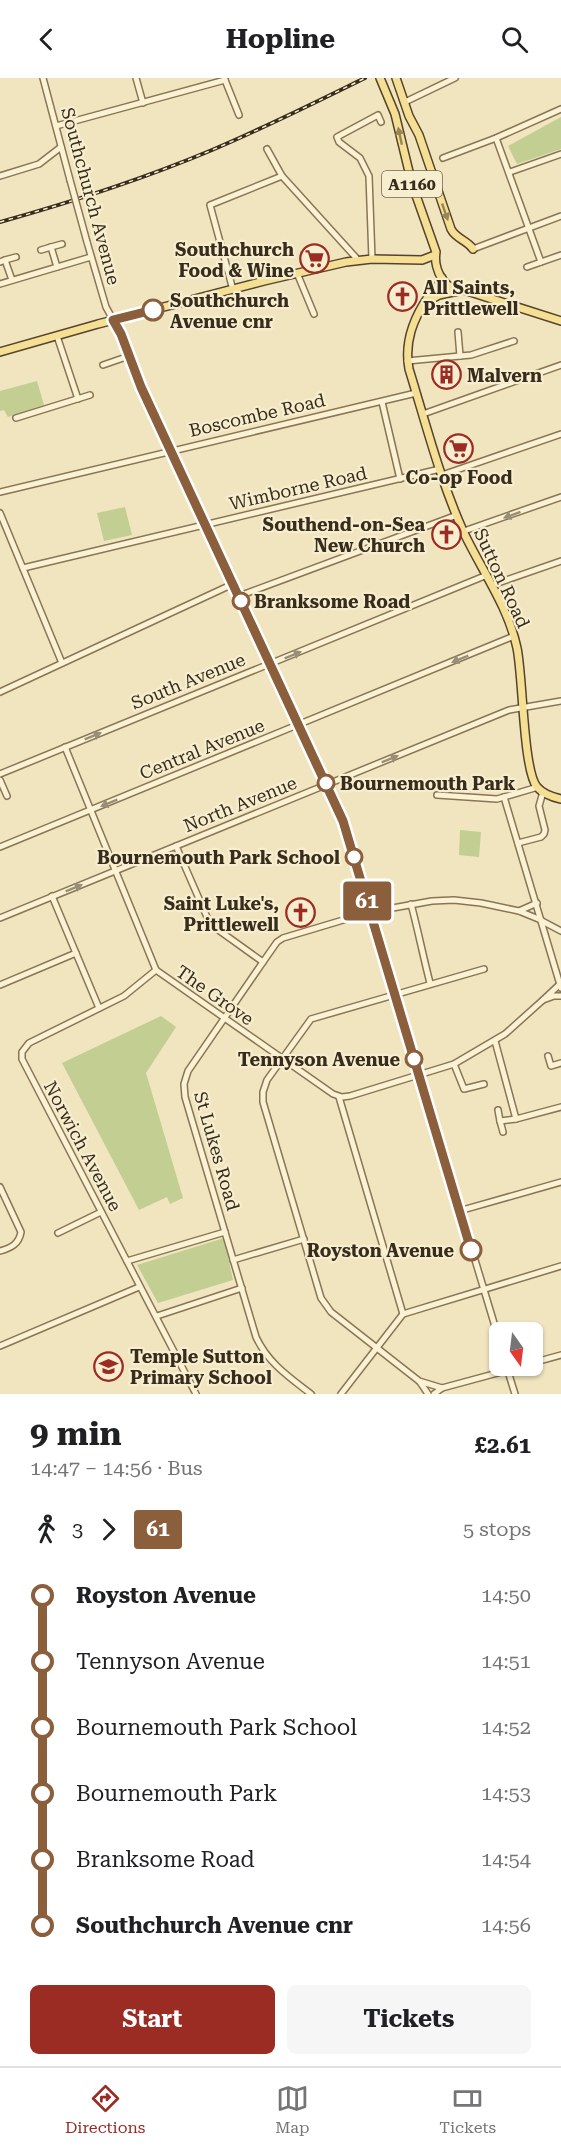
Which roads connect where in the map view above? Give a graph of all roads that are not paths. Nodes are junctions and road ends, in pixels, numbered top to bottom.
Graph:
1 (43, 78) edge
2 (136, 78) edge
3 (380, 78) edge
4 (396, 78) edge
5 (454, 78) edge
6 (225, 79) edge
7 (405, 102) junction
8 (143, 103) junction
9 (561, 109) edge
10 (239, 115) dead end
11 (381, 122) dead end
12 (56, 126) junction
13 (496, 138) junction
14 (61, 147) junction
15 (267, 149) dead end
16 (561, 154) edge
17 (443, 158) dead end
18 (510, 172) junction
19 (0, 176) edge
20 (282, 176) junction
21 (561, 216) edge
22 (530, 228) junction
23 (62, 244) dead end
24 (51, 247) junction
25 (473, 249) joint
26 (41, 250) dead end
27 (436, 253) junction
28 (561, 255) edge
29 (16, 257) dead end
30 (91, 257) junction
31 (372, 259) junction
32 (3, 261) edge
33 (359, 261) junction
34 (541, 262) junction
35 (57, 267) junction
36 (527, 267) dead end
37 (297, 273) junction
38 (442, 278) junction
39 (12, 280) junction
40 (0, 284) edge
41 (233, 290) junction
42 (464, 290) junction
43 (425, 303) junction
44 (314, 314) dead end
45 (113, 320) junction
46 (561, 321) edge
47 (458, 332) dead end
48 (57, 336) junction
49 (514, 341) dead end
50 (0, 352) edge
51 (129, 356) junction
52 (460, 356) junction
53 (407, 360) junction
54 (104, 365) dead end
55 (561, 366) edge
56 (416, 393) junction
57 (90, 396) dead end
58 (78, 399) junction
59 (382, 402) junction
60 (423, 414) junction
61 (16, 418) dead end
62 (561, 434) edge
63 (171, 451) junction
64 (441, 472) junction
65 (400, 479) junction
66 (0, 492) edge
67 (561, 497) edge
68 (0, 513) edge
69 (457, 515) junction
70 (206, 525) junction
71 (464, 531) junction
72 (561, 561) edge
73 (23, 568) junction
74 (486, 575) junction
75 (233, 584) junction
76 (492, 585) junction
77 (239, 596) junction
78 (514, 636) junction
79 (62, 663) junction
80 (271, 664) junction
81 (0, 692) edge
82 (561, 700) edge
83 (525, 707) junction
84 (299, 724) junction
85 (65, 747) junction
86 (1, 771) edge
87 (0, 780) edge
88 (327, 785) junction
89 (540, 789) junction
90 (437, 795) dead end
91 (7, 796) dead end
92 (504, 797) junction
93 (561, 799) edge
94 (91, 810) junction
95 (518, 843) junction
96 (176, 846) junction
97 (0, 847) edge
98 (115, 871) junction
99 (52, 896) junction
100 (537, 903) junction
101 (411, 904) junction
102 (519, 911) junction
103 (370, 912) junction
104 (0, 918) edge
105 (542, 920) junction
106 (561, 931) edge
107 (76, 953) junction
108 (263, 962) junction
109 (484, 969) dead end
110 (156, 970) junction
111 (560, 981) edge
112 (430, 983) junction
113 (0, 985) edge
114 (394, 993) junction
115 (561, 996) edge
116 (543, 1000) junction
117 (99, 1008) junction
118 (224, 1019) junction
119 (495, 1041) junction
120 (548, 1056) dead end
121 (281, 1058) junction
122 (561, 1063) edge
123 (454, 1064) junction
124 (551, 1065) junction
125 (553, 1072) dead end
126 (419, 1075) junction
127 (484, 1084) dead end
128 (339, 1097) junction
129 (561, 1107) edge
130 (498, 1110) dead end
131 (516, 1119) junction
132 (500, 1121) junction
133 (503, 1132) dead end
134 (561, 1182) edge
135 (0, 1187) edge
136 (459, 1210) junction
137 (101, 1212) junction
138 (225, 1232) junction
139 (58, 1233) dead end
140 (304, 1239) junction
141 (0, 1251) edge
142 (233, 1260) junction
143 (127, 1261) junction
144 (561, 1266) edge
145 (139, 1287) junction
146 (242, 1288) junction
147 (483, 1289) junction
148 (403, 1314) junction
149 (157, 1316) junction
150 (493, 1322) edge
151 (0, 1346) edge
152 (376, 1348) junction
153 (561, 1355) edge
154 (543, 1360) edge
155 (489, 1374) edge
156 (509, 1376) edge
157 (419, 1381) junction
158 (442, 1388) junction
159 (196, 1394) edge
160 (311, 1394) edge
161 (341, 1394) edge
162 (428, 1394) edge
163 (434, 1394) edge
164 (515, 1394) edge

1 - 12 street, Southchurch Avenue
2 - 8 street
27 -> 3 main road, A1160
4 - 7 main road, A1160
5 - 7 street
6 - 8 street
6 - 10 street
7 -> 25 main road, A1160
8 - 12 street
9 - 13 street
11 - 31 street
12 - 14 street, Southchurch Avenue
13 - 17 street
13 - 18 street
14 - 19 street
14 - 30 street, Southchurch Avenue, bridge
15 - 20 street
16 - 18 street
18 - 22 street
20 - 33 street
20 - 41 street
21 - 22 street
22 - 25 street
22 - 34 street
23 - 24 street
24 - 26 street
24 - 35 street
27 - 31 main road
27 - 38 main road
28 - 34 street
29 - 32 street
30 - 35 street
30 - 45 street, Southchurch Avenue
31 - 33 main road
32 - 39 street
33 - 37 main road
34 - 36 street
35 - 39 street
37 - 41 main road
37 - 44 street
38 - 42 main road
38 - 43 main road, Sutton Road
39 - 40 street
41 - 45 main road
42 - 43 main road
42 - 46 main road
43 - 53 main road, Sutton Road
45 - 48 main road
45 - 51 street, Southchurch Avenue
47 - 52 street
48 - 50 main road
48 - 58 street
49 - 52 street
51 - 54 street
51 - 63 street, Southchurch Avenue
52 - 53 street
53 - 56 main road, Sutton Road
55 - 60 street
56 - 59 street, Boscombe Road
56 - 60 main road, Sutton Road
57 - 58 street
58 - 61 street
59 - 63 street, Boscombe Road
59 - 65 street
60 - 64 main road, Sutton Road
62 - 64 street, Wimborne Road
63 - 66 street, Boscombe Road
63 - 70 street, Southchurch Avenue
64 - 65 street, Wimborne Road
64 - 69 main road, Sutton Road
65 - 70 street, Wimborne Road
67 -> 71 street
68 - 73 street
69 - 71 main road, Sutton Road
69 - 77 street
70 - 73 street, Wimborne Road
70 - 75 street, Southchurch Avenue
71 - 74 main road, Sutton Road
72 - 76 street
73 - 79 street
74 - 76 main road, Sutton Road
80 -> 74 street, South Avenue
75 - 77 street, Southchurch Avenue
75 - 79 street
76 - 78 main road, Sutton Road
77 - 80 street, Southchurch Avenue
78 - 83 main road, Sutton Road
78 -> 84 street, Central Avenue
79 - 81 street
80 - 84 street, Southchurch Avenue
85 -> 80 street, South Avenue
82 - 83 street, North Avenue
88 -> 83 street, North Avenue
83 - 89 main road, Sutton Road
84 - 88 street, Southchurch Avenue
84 -> 94 street, Central Avenue
85 - 86 street, South Avenue
85 - 94 street, The Grove
87 - 91 street
88 - 96 street, North Avenue
88 - 103 street, Southchurch Avenue
89 - 92 street
89 - 93 main road
89 - 95 street
90 - 92 street
92 - 95 street
94 - 97 street, Central Avenue
94 - 98 street, The Grove
95 - 100 street
96 - 98 street, North Avenue
96 - 108 street
99 -> 98 street, North Avenue
98 - 110 street, The Grove
99 - 104 street, North Avenue
99 - 107 street
100 - 102 street
100 - 105 street
101 - 102 street, St Lukes Road
101 - 103 street, St Lukes Road
101 - 112 street
102 - 105 street, St Lukes Road
103 - 108 street, St Lukes Road
103 - 114 street, Southchurch Avenue
105 - 106 street, St Lukes Road
105 - 111 street
107 - 113 street
107 - 117 street
108 - 118 street, St Lukes Road
109 - 112 street
110 - 117 street, Norwich Avenue
110 - 118 street, The Grove
111 - 116 street
112 - 114 street
114 - 121 street
114 - 126 street, Southchurch Avenue
115 - 116 street
116 - 119 street
117 - 137 street, Norwich Avenue
118 - 121 street, The Grove
118 - 138 street, St Lukes Road
119 - 123 street
119 - 131 street
120 - 124 street
121 - 128 street, The Grove
121 - 140 street
122 - 124 street
123 - 126 street
123 - 127 street
124 - 125 street
126 - 128 street
126 - 136 street, Southchurch Avenue
128 - 148 street
129 - 131 street
130 - 132 street
131 - 132 street
132 - 133 street
134 - 136 street
135 - 141 street
136 - 147 street, Southchurch Avenue
137 - 139 street
137 - 143 street, Norwich Avenue
138 - 142 street, St Lukes Road
138 - 143 street
140 - 142 street
140 - 152 street
142 - 146 street, St Lukes Road
143 - 145 street, Norwich Avenue
144 - 147 street
145 - 149 street, Norwich Avenue
145 - 151 street
146 - 149 street
146 - 160 street, St Lukes Road
147 - 148 street
147 - 150 street, Southchurch Avenue
148 - 152 street
149 - 159 street, Norwich Avenue
152 - 157 street
152 - 161 street
153 - 154 street
155 - 158 street
156 - 164 street
157 - 158 street
157 - 162 street
158 - 163 street

